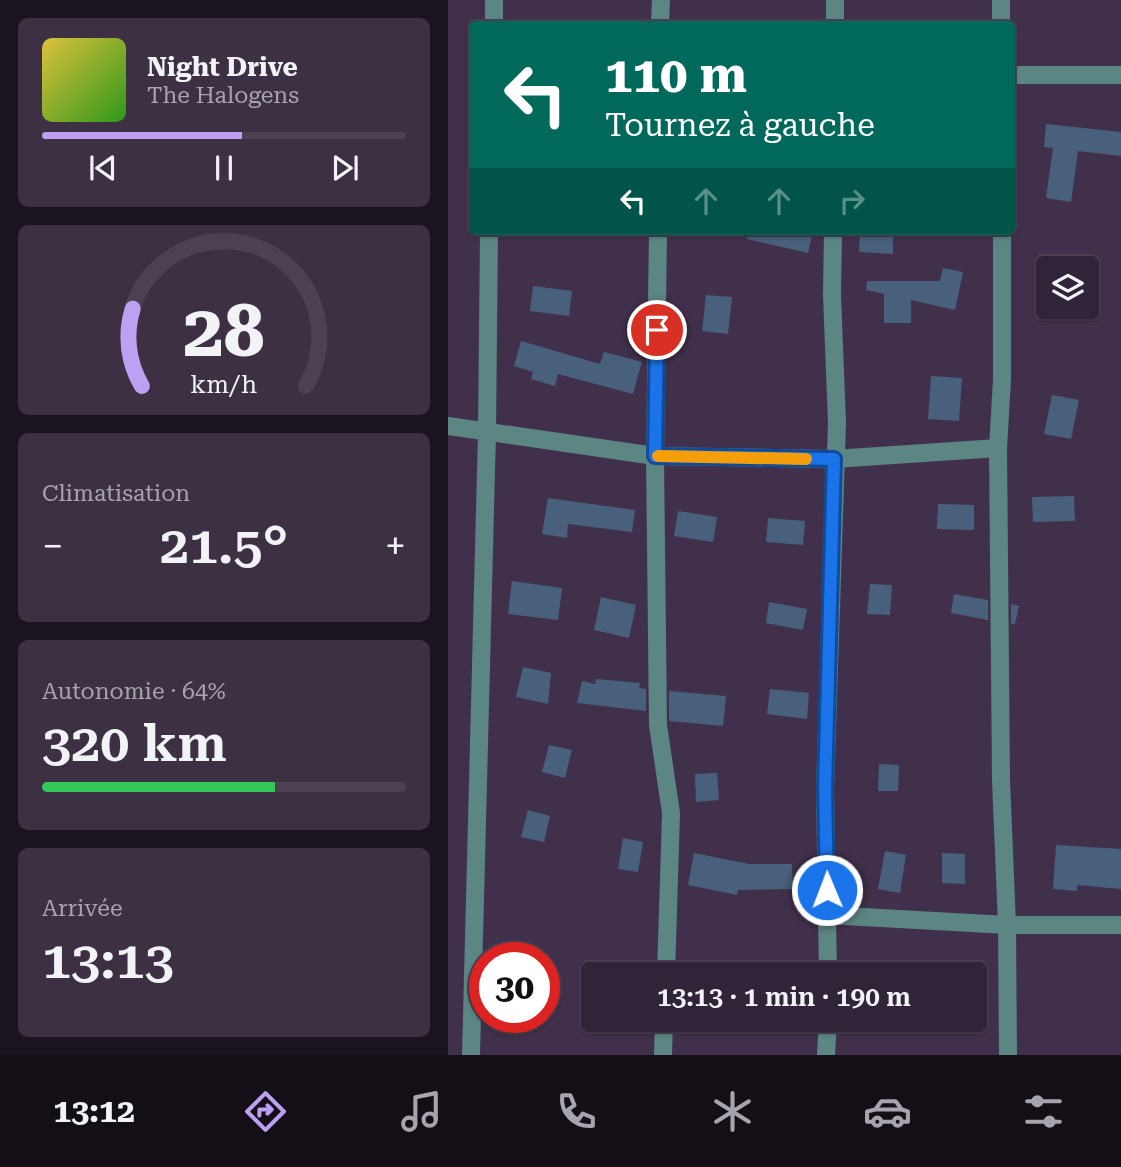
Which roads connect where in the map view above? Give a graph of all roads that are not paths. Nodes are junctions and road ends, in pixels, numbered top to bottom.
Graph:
1 (494, 0) edge
2 (661, 0) edge
3 (835, 0) edge
4 (1001, 0) edge
5 (494, 21) edge
6 (660, 21) edge
7 (835, 21) edge
8 (1001, 21) edge
9 (1015, 75) edge
10 (1121, 75) edge
11 (489, 235) edge
12 (658, 235) edge
13 (833, 235) edge
14 (1002, 235) edge
15 (448, 426) edge
16 (486, 432) junction
17 (999, 448) junction
18 (655, 456) junction
19 (834, 459) junction
20 (827, 915) junction
21 (1007, 925) junction
22 (1121, 925) edge
23 (666, 962) edge
24 (828, 962) edge
25 (664, 1032) edge
26 (827, 1032) edge
27 (471, 1055) edge
28 (663, 1055) edge
29 (825, 1055) edge
30 (1008, 1055) edge

1 - 5 street
2 - 6 street
3 - 7 street
4 - 8 street
9 - 10 street
11 - 16 street
12 - 18 street
13 - 19 street
14 - 17 street
15 - 16 street
16 - 18 street
16 - 27 street
17 - 19 street
17 - 21 street
18 - 19 street
18 - 23 street
19 - 20 street
20 - 21 street
20 - 24 street
21 - 22 street
21 - 30 street
25 - 28 street
26 - 29 street

